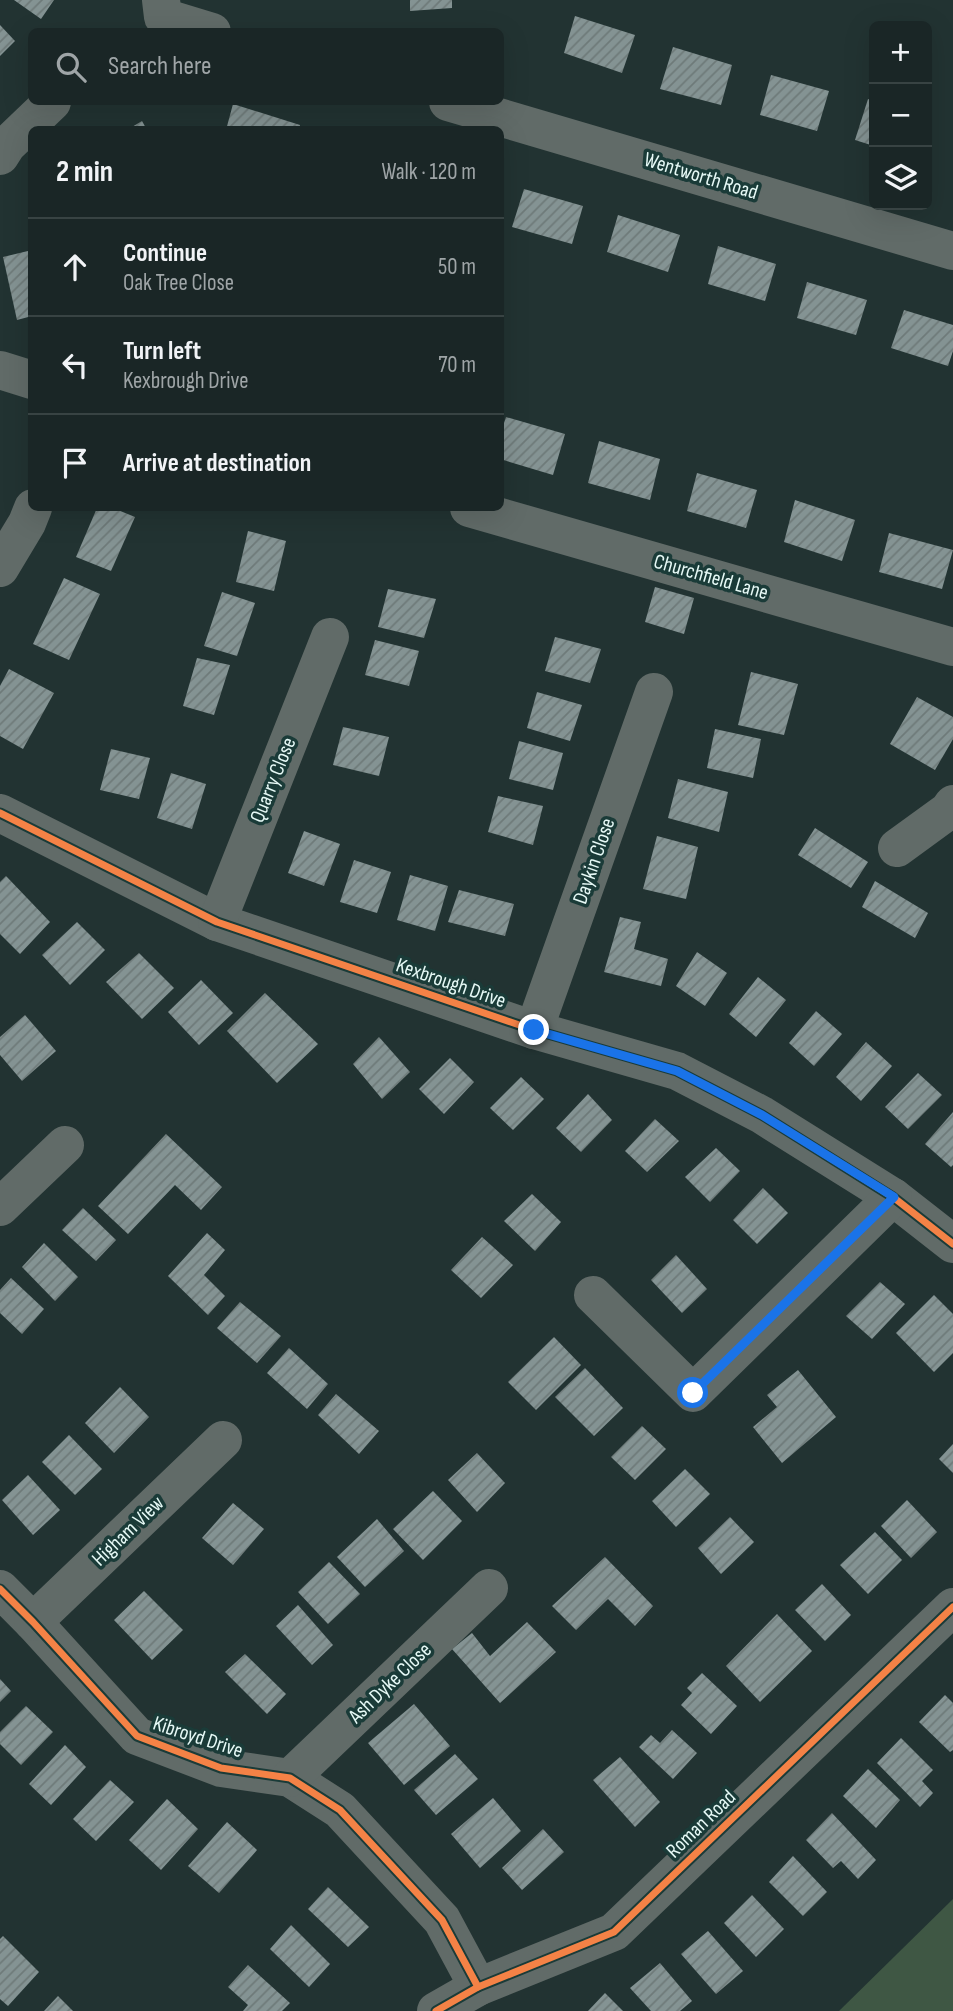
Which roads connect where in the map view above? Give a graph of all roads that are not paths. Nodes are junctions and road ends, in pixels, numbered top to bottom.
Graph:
1 (163, 12) edge
2 (202, 28) edge
3 (49, 105) edge
4 (458, 105) edge
5 (0, 156) edge
6 (953, 251) edge
7 (0, 370) edge
8 (28, 379) edge
9 (32, 511) edge
10 (479, 511) edge
11 (0, 568) edge
12 (330, 637) dead end
13 (953, 647) edge
14 (653, 692) dead end
15 (953, 804) edge
16 (0, 813) edge
17 (897, 848) dead end
18 (217, 922) junction
19 (534, 1030) junction
20 (65, 1145) dead end
21 (894, 1197) junction
22 (0, 1207) edge
23 (953, 1244) edge
24 (593, 1295) dead end
25 (223, 1440) dead end
26 (489, 1588) dead end
27 (0, 1589) edge
28 (953, 1607) edge
29 (33, 1622) junction
30 (290, 1777) junction
31 (478, 1987) junction
32 (436, 2011) edge

1 - 2 street
3 - 5 street
4 - 6 street, Wentworth Road
7 - 8 street
9 - 11 street
10 - 13 street, Churchfield Lane
12 - 18 street, Quarry Close
14 - 19 street, Daykin Close
15 - 17 street
16 - 18 street, Kexbrough Drive
18 - 19 street, Kexbrough Drive
19 - 21 street, Kexbrough Drive
20 - 22 street
21 - 23 street, Kexbrough Drive
21 - 24 street
25 - 29 street, Higham View
26 - 30 street, Ash Dyke Close
27 - 29 street, Kibroyd Drive
28 - 31 street, Roman Road
29 - 30 street, Kibroyd Drive
30 - 31 street, Kibroyd Drive
31 - 32 street, Roman Road

